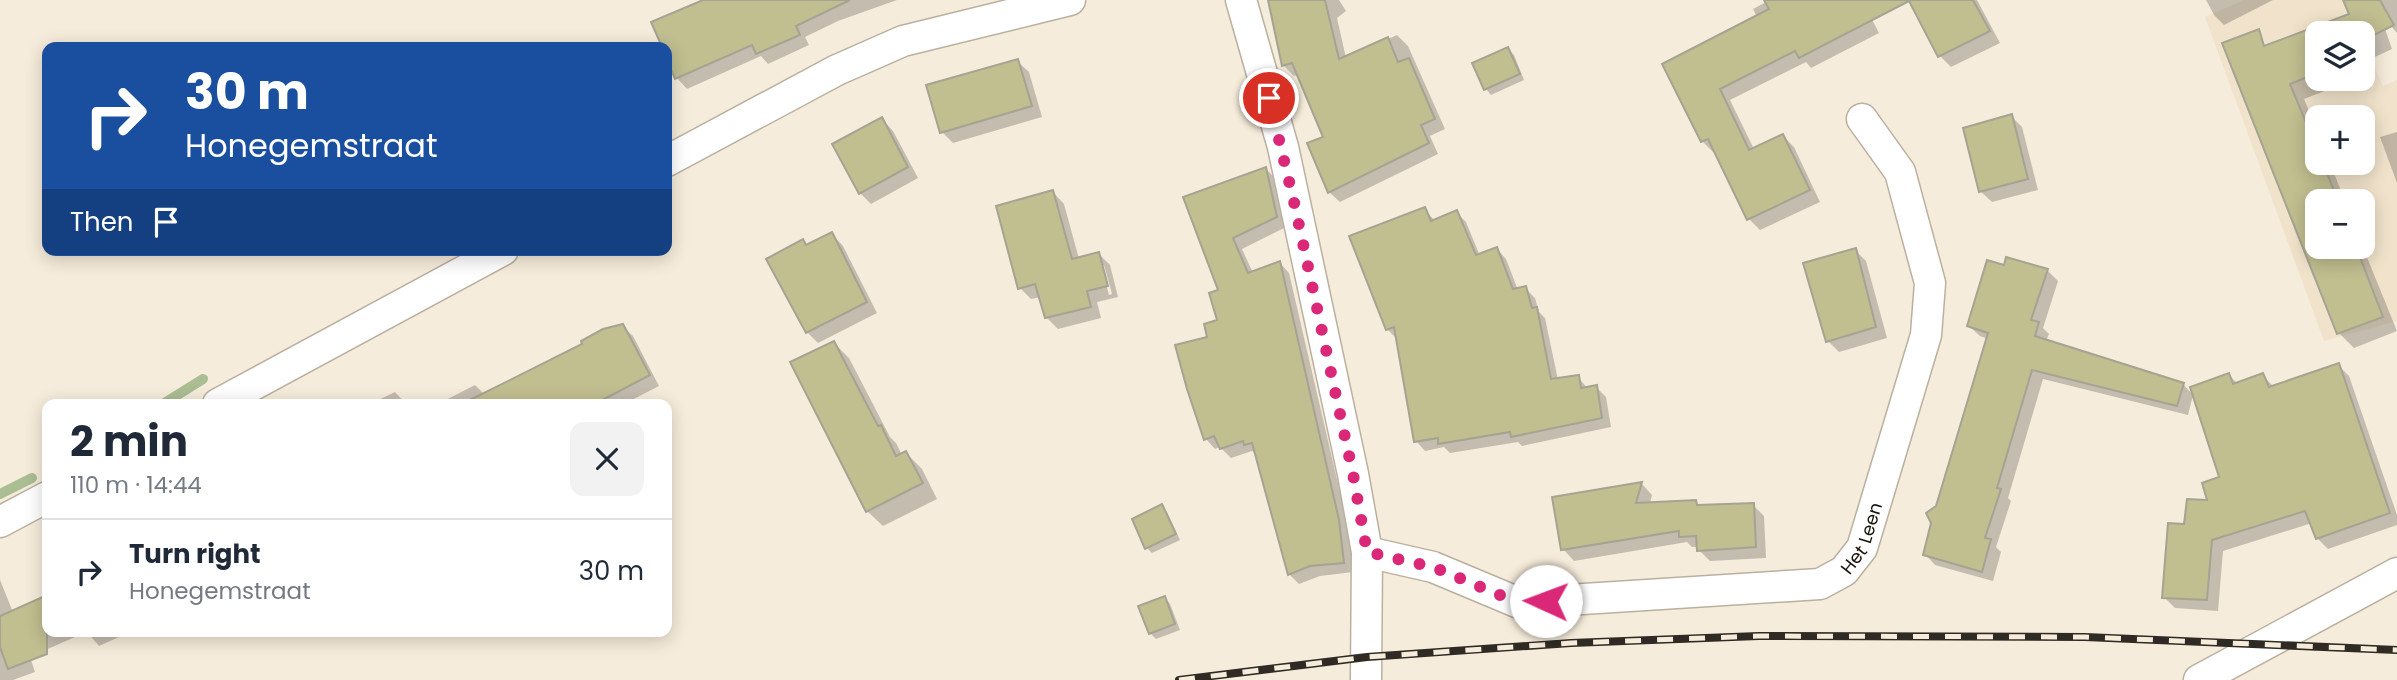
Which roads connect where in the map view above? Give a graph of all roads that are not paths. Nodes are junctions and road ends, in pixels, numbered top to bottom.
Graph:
1 (1070, 0) edge
2 (1241, 0) edge
3 (1862, 119) dead end
4 (672, 158) edge
5 (492, 256) edge
6 (227, 399) edge
7 (42, 500) edge
8 (0, 522) edge
9 (1367, 552) junction
10 (2397, 573) edge
11 (1366, 680) edge
12 (2199, 680) edge

1 - 4 street
2 - 9 street
3 - 9 street, Het Leen
5 - 6 street
7 - 8 street
9 - 11 street
10 - 12 street

